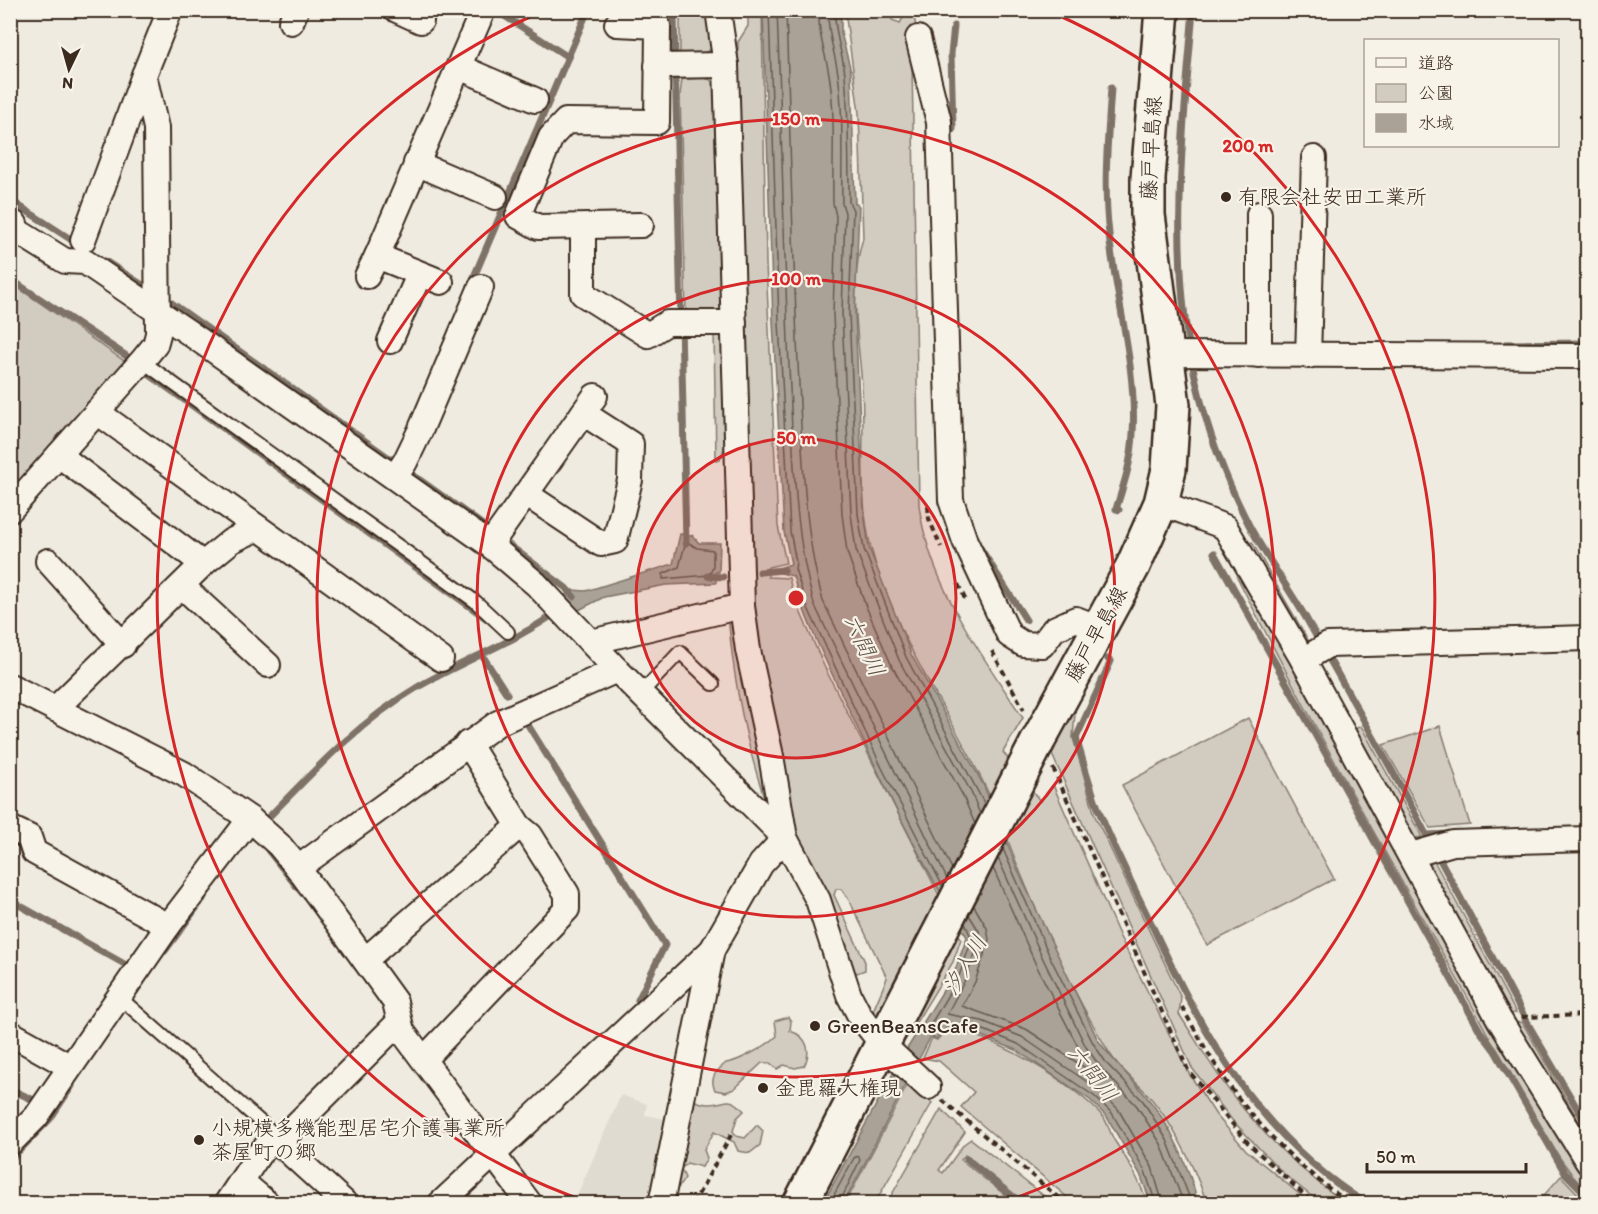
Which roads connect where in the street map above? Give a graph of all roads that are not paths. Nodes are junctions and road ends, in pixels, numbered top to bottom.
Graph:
1 (170, 10) edge
2 (397, 10) edge
3 (483, 10) edge
4 (718, 10) edge
5 (1154, 12) edge
6 (421, 21) dead end
7 (618, 24) dead end
8 (918, 38) dead end
9 (726, 64) junction
10 (669, 66) junction
11 (459, 67) junction
12 (147, 86) junction
13 (535, 100) dead end
14 (1314, 158) dead end
15 (416, 163) junction
16 (495, 197) dead end
17 (1259, 214) dead end
18 (10, 220) edge
19 (641, 225) dead end
20 (583, 227) junction
21 (83, 240) dead end
22 (482, 288) dead end
23 (158, 313) junction
24 (734, 323) junction
25 (390, 341) dead end
26 (1259, 347) junction
27 (1309, 348) junction
28 (1182, 354) junction
29 (1587, 356) edge
30 (142, 361) junction
31 (97, 412) junction
32 (59, 455) junction
33 (399, 471) junction
34 (526, 494) junction
35 (1161, 503) junction
36 (10, 510) edge
37 (258, 528) junction
38 (495, 538) junction
39 (48, 561) dead end
40 (203, 564) junction
41 (182, 586) junction
42 (742, 606) junction
43 (1099, 628) junction
44 (508, 632) dead end
45 (1587, 638) edge
46 (591, 642) junction
47 (123, 645) junction
48 (1315, 653) junction
49 (441, 659) dead end
50 (268, 665) dead end
51 (617, 670) junction
52 (713, 684) dead end
53 (11, 686) edge
54 (641, 693) junction
55 (55, 709) junction
56 (468, 743) junction
57 (251, 825) junction
58 (519, 826) junction
59 (10, 828) edge
60 (785, 838) junction
61 (1587, 839) edge
62 (1426, 850) junction
63 (298, 868) junction
64 (168, 926) junction
65 (712, 950) junction
66 (365, 960) junction
67 (125, 1001) junction
68 (399, 1022) junction
69 (10, 1033) edge
70 (887, 1045) junction
71 (424, 1059) junction
72 (69, 1066) junction
73 (928, 1087) road end
74 (280, 1141) junction
75 (10, 1143) edge
76 (493, 1153) junction
77 (1587, 1162) edge
78 (242, 1181) junction
79 (226, 1203) edge
80 (268, 1203) edge
81 (346, 1203) edge
82 (440, 1203) edge
83 (530, 1203) edge
84 (661, 1203) edge
85 (800, 1203) edge

1 - 12 street
2 - 6 street
3 - 11 street
4 - 9 street
5 - 28 main road, 藤戸早島線
7 - 10 street
8 - 43 street
9 - 10 street
9 - 24 street
10 - 20 street
11 - 13 street
11 - 15 street
12 - 21 street
12 - 23 street
14 - 27 street
15 - 16 street
15 - 25 street
17 - 26 street
18 - 23 street
19 - 20 street
20 - 24 street
22 - 33 street
23 - 30 street
23 - 33 street
24 - 42 street
26 - 27 street
26 - 28 street
27 - 29 street
28 - 35 main road, 藤戸早島線
30 - 31 street
30 - 44 lane
31 - 32 street
31 - 37 street
32 - 36 street
32 - 40 street
33 - 38 street
34 - 34 street
34 - 38 street
35 - 43 main road, 藤戸早島線
35 - 48 street
37 - 40 street
37 - 49 street
38 - 46 street
39 - 47 street
40 - 41 street
41 - 47 street
41 - 50 street
42 - 46 street
42 - 60 street
43 - 70 main road, 藤戸早島線
45 - 48 street
46 - 51 street
47 - 55 street
48 - 62 street
51 - 54 street
51 - 56 street
52 - 54 lane
53 - 55 street
54 - 60 street
55 - 57 street
56 - 58 street
56 - 63 street
57 - 63 street
57 - 64 street
58 - 66 street
58 - 71 street
59 - 64 street
60 - 65 street
60 - 70 street
61 - 62 street
62 - 77 street
63 - 66 street
64 - 67 street
65 - 76 street
65 - 84 street
66 - 68 street
67 - 72 street
67 - 74 lane
68 - 71 street
68 - 74 street
69 - 72 street
70 - 73 street
70 - 85 main road, 藤戸早島線
71 - 76 street
72 - 75 street
74 - 78 street
74 - 81 street
76 - 82 street
76 - 83 street
78 - 79 street
78 - 80 street

